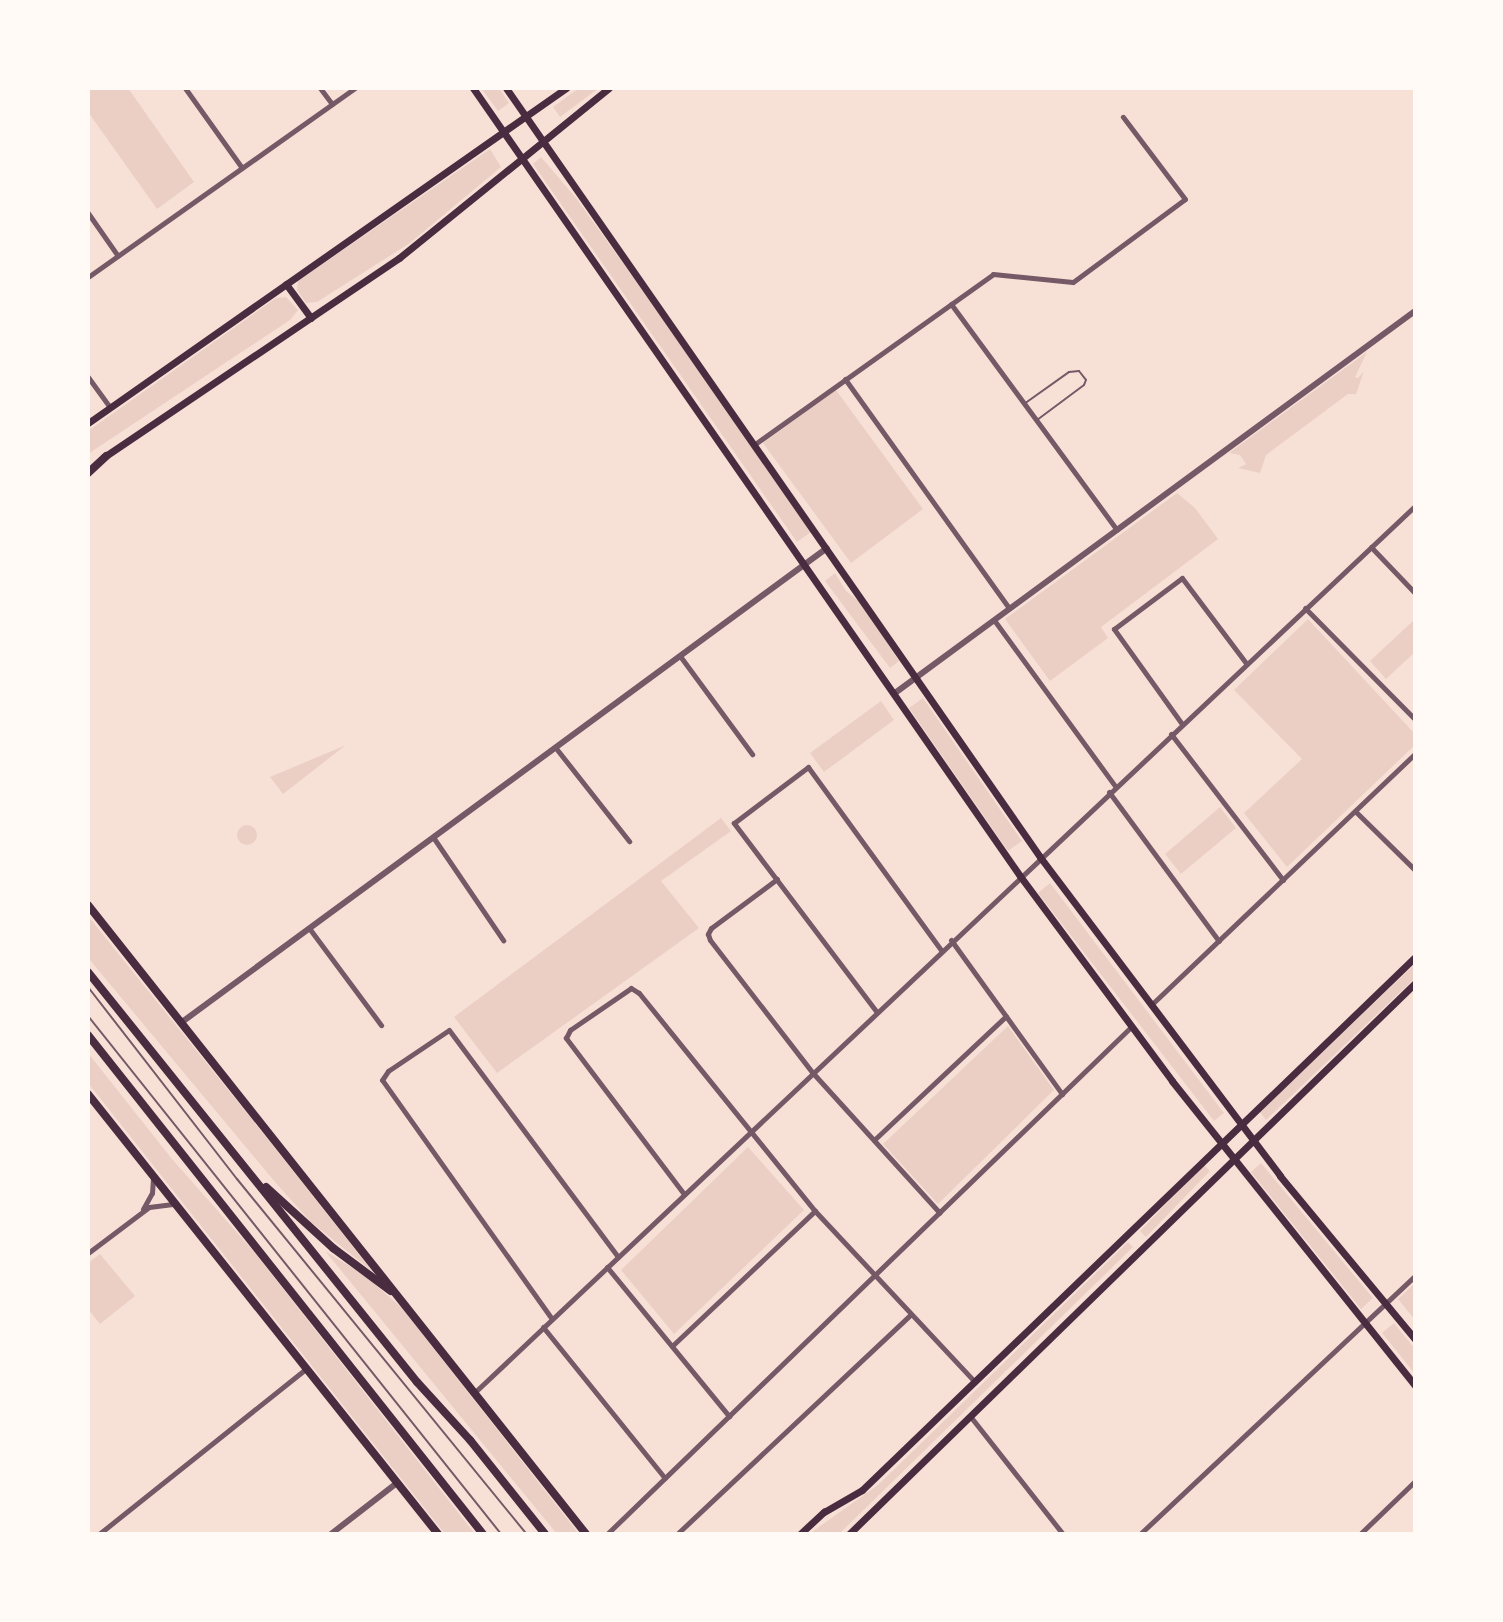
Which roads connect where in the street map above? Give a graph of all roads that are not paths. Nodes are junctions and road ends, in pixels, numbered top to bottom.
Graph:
1 (185, 88) edge
2 (320, 88) edge
3 (355, 88) edge
4 (473, 88) edge
5 (506, 88) edge
6 (566, 88) edge
7 (609, 88) edge
8 (332, 104) junction
9 (526, 116) junction
10 (1123, 117) dead end
11 (504, 132) junction
12 (543, 141) junction
13 (522, 158) junction
14 (242, 168) junction
15 (88, 213) edge
16 (118, 256) junction
17 (88, 277) edge
18 (286, 284) junction
19 (951, 304) junction
20 (1415, 311) edge
21 (311, 318) junction
22 (88, 377) edge
23 (845, 379) junction
24 (1024, 404) junction
25 (110, 407) junction
26 (1036, 420) junction
27 (88, 423) edge
28 (755, 444) junction
29 (106, 456) joint
30 (88, 470) edge
31 (1415, 506) edge
32 (1117, 530) junction
33 (1371, 547) junction
34 (827, 548) junction
35 (805, 564) junction
36 (1415, 593) edge
37 (1009, 608) junction
38 (1305, 608) junction
39 (994, 620) junction
40 (680, 656) junction
41 (1246, 663) junction
42 (917, 676) junction
43 (895, 693) junction
44 (1415, 719) edge
45 (1182, 724) junction
46 (1171, 734) junction
47 (555, 747) junction
48 (752, 754) dead end
49 (1415, 754) edge
50 (1115, 786) junction
51 (1109, 792) junction
52 (1355, 811) junction
53 (433, 837) junction
54 (629, 841) dead end
55 (1040, 857) junction
56 (1415, 870) edge
57 (1020, 876) junction
58 (777, 879) junction
59 (1283, 880) junction
60 (88, 905) edge
61 (309, 928) junction
62 (503, 940) dead end
63 (951, 940) junction
64 (1219, 941) junction
65 (941, 950) junction
66 (1415, 957) edge
67 (88, 972) edge
68 (1415, 983) edge
69 (88, 987) edge
70 (1151, 1005) junction
71 (876, 1011) junction
72 (88, 1016) edge
73 (1006, 1016) junction
74 (182, 1022) junction
75 (381, 1025) dead end
76 (1131, 1027) junction
77 (88, 1035) edge
78 (88, 1046) edge
79 (113, 1067) junction
80 (812, 1072) junction
81 (88, 1094) edge
82 (1062, 1094) junction
83 (93, 1107) edge
84 (1241, 1124) junction
85 (749, 1132) junction
86 (874, 1140) junction
87 (1252, 1140) junction
88 (1221, 1143) junction
89 (1233, 1159) junction
90 (246, 1169) junction
91 (153, 1174) junction
92 (684, 1194) junction
93 (176, 1204) junction
94 (815, 1211) junction
95 (139, 1213) junction
96 (940, 1213) junction
97 (1130, 1231) junction
98 (1144, 1246) junction
99 (88, 1253) edge
100 (618, 1257) junction
101 (607, 1267) junction
102 (874, 1276) junction
103 (1415, 1276) edge
104 (404, 1301) junction
105 (1385, 1304) junction
106 (910, 1315) junction
107 (552, 1319) junction
108 (1363, 1323) junction
109 (543, 1327) junction
110 (1415, 1339) edge
111 (672, 1346) junction
112 (307, 1368) junction
113 (975, 1381) junction
114 (1415, 1385) edge
115 (475, 1392) junction
116 (729, 1416) junction
117 (970, 1416) junction
118 (665, 1478) junction
119 (1415, 1481) edge
120 (397, 1483) junction
121 (99, 1534) edge
122 (331, 1534) edge
123 (438, 1534) edge
124 (483, 1534) edge
125 (501, 1534) edge
126 (527, 1534) edge
127 (545, 1534) edge
128 (586, 1534) edge
129 (607, 1534) edge
130 (677, 1534) edge
131 (800, 1534) edge
132 (849, 1534) edge
133 (1063, 1534) edge
134 (1140, 1534) edge
135 (1360, 1534) edge

1 - 14 street
2 - 8 street
3 - 8 street
4 - 11 main road
5 - 9 main road
6 - 9 main road
7 - 12 main road
8 - 14 street
9 - 11 main road
9 - 12 main road
10 - 19 street
11 - 13 main road
11 - 18 main road
12 - 13 main road
12 - 28 main road
13 - 21 main road
13 - 35 main road
14 - 16 street
15 - 16 street
16 - 17 street
18 - 21 main road
18 - 25 main road
19 - 23 street
19 - 24 street
20 - 32 street
21 - 29 main road
22 - 25 street
23 - 28 street
23 - 37 street
24 - 26 street
24 - 26 lane
25 - 27 main road
26 - 32 street
28 - 34 main road
29 - 30 highway
31 - 33 street
32 - 37 street
33 - 36 street
33 - 38 street
34 - 35 street
34 - 42 main road
35 - 40 street
35 - 43 main road
37 - 39 street
38 - 41 street
38 - 44 street
39 - 42 street
39 - 50 street
40 - 47 street
40 - 48 street
41 - 45 street
41 - 45 street
42 - 43 street
42 - 55 main road
43 - 57 main road
45 - 46 street
46 - 50 street
46 - 59 street
47 - 53 street
47 - 54 street
49 - 52 street
50 - 51 street
51 - 55 street
51 - 64 street
52 - 56 street
52 - 59 street
53 - 61 street
53 - 62 street
55 - 57 street
55 - 70 main road
57 - 63 street
57 - 76 main road
58 - 65 street
58 - 71 street
58 - 80 street
59 - 64 street
60 - 74 highway
61 - 74 street
61 - 75 street
63 - 65 street
63 - 73 street
64 - 70 street
65 - 71 street
66 - 84 main road
67 - 90 highway
68 - 87 main road
69 - 126 lane
70 - 84 main road
71 - 80 street
72 - 125 lane
73 - 82 street
73 - 86 street
74 - 104 highway
76 - 82 street
76 - 88 main road
77 - 79 highway
78 - 79 highway
79 - 124 highway
80 - 85 street
80 - 86 street
81 - 83 highway
82 - 96 street
83 - 91 highway
84 - 87 main road
84 - 88 main road
85 - 92 street
85 - 92 street
85 - 94 street
86 - 96 street
87 - 89 main road
87 - 105 main road
88 - 89 main road
88 - 97 main road
89 - 98 main road
89 - 108 main road
90 - 104 highway
90 - 127 highway
91 - 93 highway
91 - 95 street
92 - 100 street
93 - 95 street
93 - 112 highway
94 - 102 street
94 - 111 street
95 - 99 street
96 - 102 street
97 - 98 main road
97 - 113 main road
98 - 117 main road
100 - 101 street
100 - 107 street
101 - 107 street
101 - 111 street
102 - 106 street
102 - 116 street
103 - 105 street
104 - 115 highway
105 - 108 street
105 - 110 main road
106 - 113 street
106 - 130 street
107 - 109 street
108 - 114 main road
108 - 134 street
109 - 115 street
109 - 118 street
111 - 116 street
112 - 120 highway
112 - 121 street
113 - 131 main road
115 - 128 highway
116 - 118 street
117 - 132 main road
117 - 133 street
118 - 129 street
119 - 135 street
120 - 122 street
120 - 123 highway

